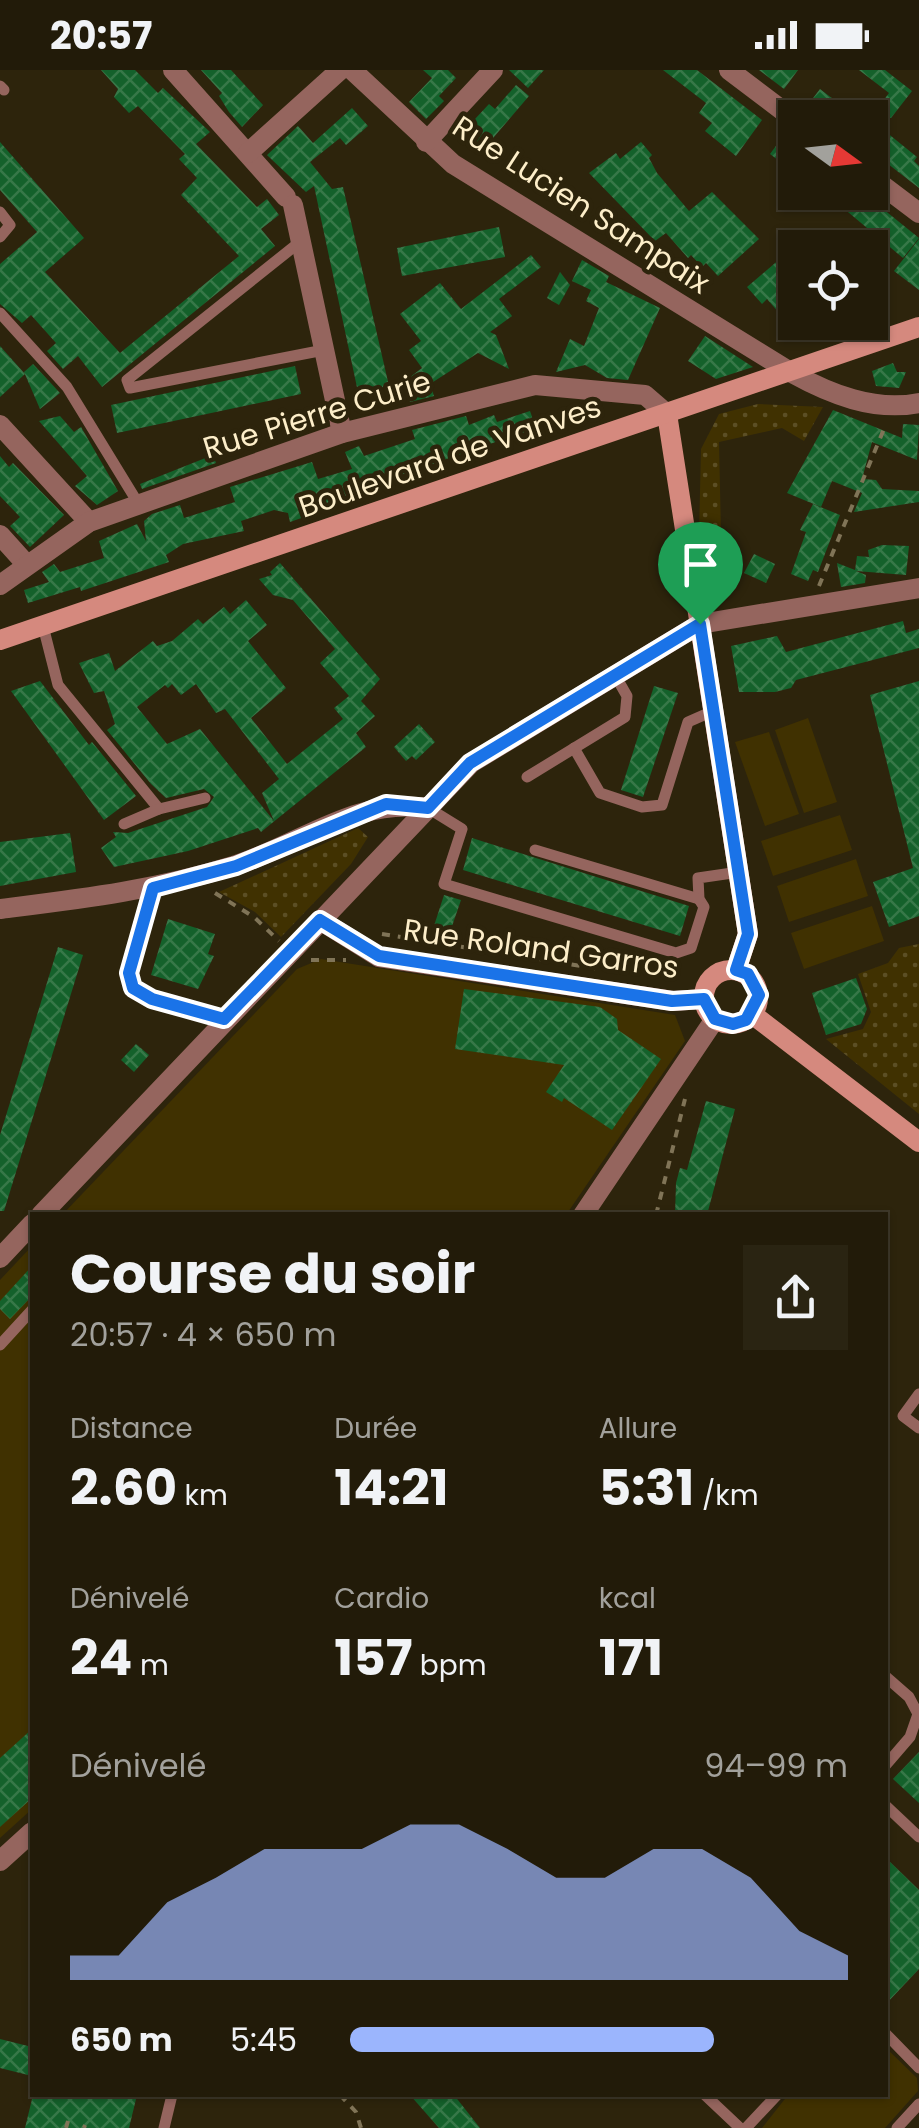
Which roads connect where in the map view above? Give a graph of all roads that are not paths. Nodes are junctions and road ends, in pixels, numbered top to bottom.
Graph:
1 (173, 70) edge
2 (340, 70) edge
3 (352, 70) edge
4 (493, 70) edge
5 (729, 70) edge
6 (778, 107) edge
7 (426, 142) junction
8 (248, 153) junction
9 (888, 190) edge
10 (0, 212) edge
11 (919, 214) edge
12 (0, 237) edge
13 (302, 241) junction
14 (0, 313) edge
15 (919, 328) edge
16 (324, 350) junction
17 (792, 373) junction
18 (919, 403) edge
19 (667, 414) junction
20 (0, 424) edge
21 (342, 434) junction
22 (138, 504) junction
23 (89, 522) junction
24 (0, 535) edge
25 (27, 565) junction
26 (0, 585) edge
27 (919, 588) edge
28 (700, 624) junction
29 (43, 626) junction
30 (0, 640) edge
31 (615, 676) junction
32 (713, 711) junction
33 (574, 748) junction
34 (527, 777) dead end
35 (205, 798) dead end
36 (428, 808) junction
37 (159, 809) junction
38 (124, 824) dead end
39 (534, 850) dead end
40 (739, 872) junction
41 (153, 888) junction
42 (699, 900) junction
43 (0, 909) edge
44 (320, 920) junction
45 (736, 970) junction
46 (704, 999) junction
47 (752, 1014) junction
48 (224, 1019) junction
49 (715, 1019) junction
50 (919, 1142) edge
51 (44, 1212) edge
52 (584, 1212) edge
53 (30, 1226) edge
54 (0, 1258) edge
55 (30, 1312) edge
56 (0, 1345) edge
57 (919, 1394) edge
58 (919, 1428) edge
59 (888, 1679) edge
60 (888, 1762) edge
61 (888, 1808) edge
62 (30, 1834) edge
63 (919, 1837) edge
64 (0, 1861) edge
65 (888, 2036) edge
66 (919, 2068) edge
67 (172, 2097) edge
68 (707, 2097) edge
69 (775, 2097) edge
70 (919, 2104) edge
71 (164, 2128) edge
72 (743, 2128) edge
73 (897, 2128) edge

1 - 8 street
2 - 8 street
3 - 7 street, Rue Lucien Sampaix
4 - 7 street
5 - 6 street
7 - 17 street, Rue Lucien Sampaix
8 - 13 street
9 - 11 street
10 - 12 lane
13 - 16 street
13 - 16 lane
14 - 22 lane
15 - 17 main road, Boulevard de Vanves
16 - 21 street
17 - 18 street, Rue Lucien Sampaix
17 - 19 main road, Boulevard de Vanves
19 - 21 street, Rue Pierre Curie
19 - 28 main road
19 - 29 main road, Boulevard de Vanves
20 - 23 street
21 - 22 street, Rue Pierre Curie
22 - 23 street, Rue Pierre Curie
23 - 25 street, Rue Pierre Curie
24 - 25 street
25 - 26 street, Rue Pierre Curie
27 - 28 street
28 - 31 street
28 - 32 main road
29 - 30 main road, Boulevard de Vanves
29 - 37 lane
31 - 33 lane
31 - 36 street
32 - 33 lane
32 - 40 main road
33 - 34 lane
35 - 37 lane
36 - 41 street
36 - 42 lane
36 - 44 street
37 - 38 lane
39 - 42 lane
40 - 42 lane
40 - 45 main road
41 - 43 street
41 - 48 lane
44 - 46 street, Rue Roland Garros
44 - 48 street
45 - 46 main road
45 - 47 main road
46 - 49 main road
47 - 49 main road
47 - 50 main road
48 - 51 street
49 - 52 street
53 - 54 street
55 - 56 lane
57 - 58 lane
59 - 60 lane
61 - 63 lane
62 - 64 street
65 - 66 lane
67 - 71 lane
68 - 72 lane
69 - 72 lane
70 - 73 lane

